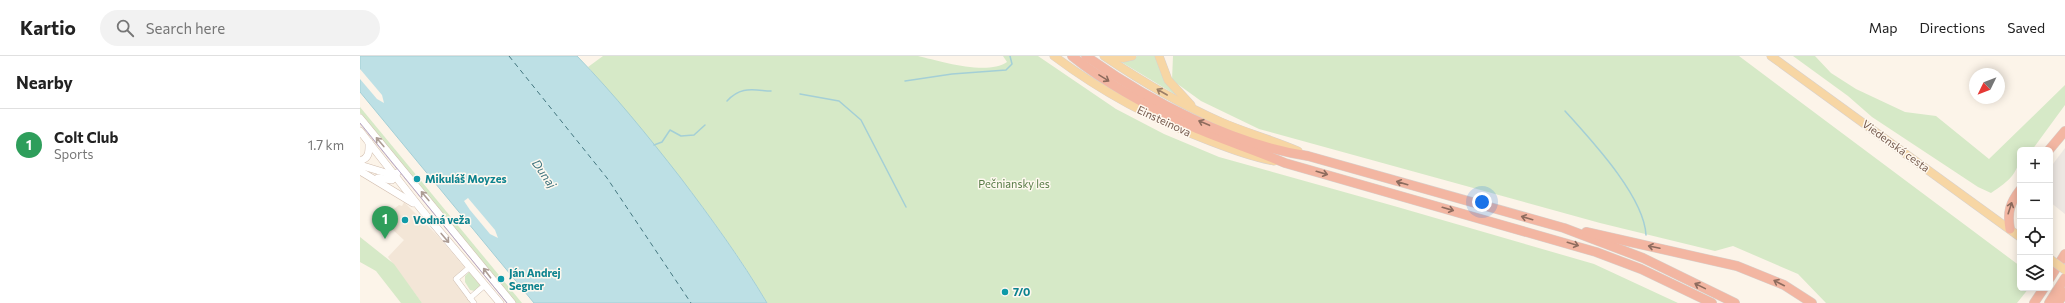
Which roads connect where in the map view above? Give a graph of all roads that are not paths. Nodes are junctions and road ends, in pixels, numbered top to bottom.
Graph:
1 (1054, 56) edge
2 (1072, 56) edge
3 (1086, 56) edge
4 (1105, 56) edge
5 (1132, 56) edge
6 (1159, 56) edge
7 (1771, 56) edge
8 (1196, 110) junction
9 (360, 118) edge
10 (360, 131) edge
11 (2065, 131) edge
12 (369, 142) junction
13 (2051, 147) edge
14 (1308, 156) junction
15 (360, 161) edge
16 (1285, 163) junction
17 (360, 165) edge
18 (399, 165) junction
19 (362, 172) edge
20 (395, 176) junction
21 (411, 180) junction
22 (2017, 195) edge
23 (421, 209) junction
24 (1564, 228) junction
25 (2010, 229) junction
26 (2017, 235) edge
27 (2065, 254) edge
28 (2053, 261) edge
29 (470, 267) junction
30 (2065, 270) edge
31 (2053, 273) edge
32 (2065, 278) edge
33 (485, 285) junction
34 (1682, 289) junction
35 (2042, 291) edge
36 (2065, 292) edge
37 (470, 298) junction
38 (474, 303) edge
39 (500, 303) edge
40 (512, 303) edge
41 (1700, 303) edge
42 (1712, 303) edge
43 (1735, 303) edge
44 (1812, 303) edge
45 (2034, 303) edge
46 (2049, 303) edge
47 (2058, 303) edge

1 - 16 main road, Einsteinova
2 -> 16 highway
14 -> 3 highway
4 - 5 main road
8 -> 4 main road
6 - 8 main road
7 - 25 main road, Viedenská cesta
8 - 14 main road
18 -> 9 main road
10 - 12 main road
11 - 13 highway
12 - 15 main road
12 - 20 main road
24 -> 14 highway
16 -> 34 highway
17 - 20 main road
18 - 20 main road
18 - 21 main road
19 - 20 main road
19 - 23 main road
20 - 21 main road
20 - 23 main road
40 -> 21 main road
25 -> 22 highway
23 -> 29 main road
43 -> 24 highway
44 -> 24 highway
25 - 26 main road, Viedenská cesta
27 - 31 highway
28 - 30 main road, bridge
29 - 33 main road
29 - 37 street
32 - 46 highway
33 - 37 street
33 - 39 main road
34 - 41 highway
34 - 42 highway
35 - 45 highway
36 - 47 highway
37 - 38 street

